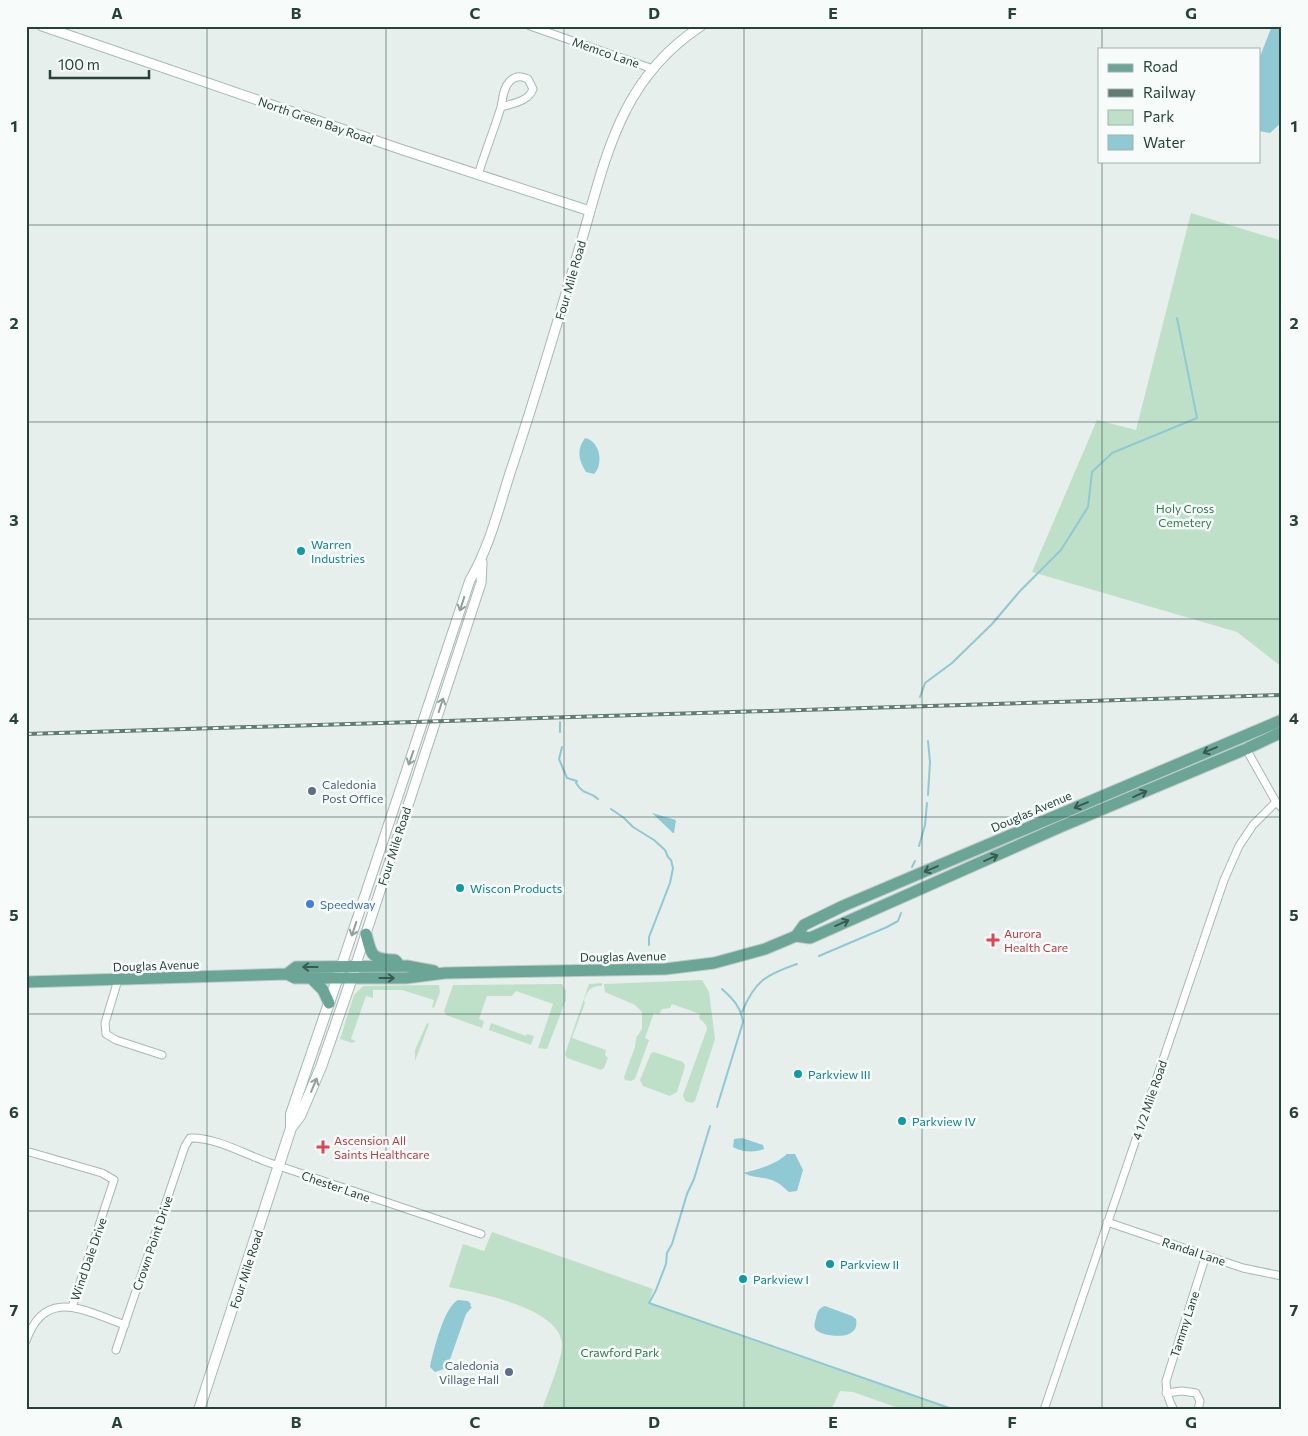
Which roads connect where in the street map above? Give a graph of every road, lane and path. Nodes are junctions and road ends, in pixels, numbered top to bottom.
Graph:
1 (42, 26) edge
2 (530, 26) edge
3 (701, 26) edge
4 (653, 69) junction
5 (501, 107) junction
6 (478, 175) junction
7 (590, 211) junction
8 (482, 560) junction
9 (1282, 720) edge
10 (1282, 732) edge
11 (1241, 738) junction
12 (1246, 749) junction
13 (1276, 802) junction
14 (1282, 808) edge
15 (366, 934) junction
16 (796, 936) junction
17 (401, 966) junction
18 (339, 973) junction
19 (353, 973) junction
20 (445, 973) junction
21 (287, 974) junction
22 (310, 978) junction
23 (118, 980) junction
24 (26, 982) edge
25 (329, 1003) junction
26 (162, 1055) dead end
27 (291, 1128) junction
28 (190, 1138) joint
29 (26, 1151) edge
30 (279, 1166) junction
31 (1107, 1222) junction
32 (481, 1234) dead end
33 (1206, 1255) junction
34 (1282, 1276) edge
35 (72, 1307) junction
36 (125, 1325) junction
37 (26, 1341) edge
38 (116, 1350) dead end
39 (1166, 1393) junction
40 (199, 1410) edge
41 (1044, 1410) edge
42 (1174, 1410) edge
43 (1198, 1410) edge

1 - 6 street, North Green Bay Road
2 - 4 street, Memco Lane
3 - 4 street, Four Mile Road
4 - 7 street, Four Mile Road
5 - 5 street
5 - 6 street
6 - 7 street, North Green Bay Road
7 - 8 street, Four Mile Road
15 -> 8 street, Four Mile Road
8 -> 18 street, Four Mile Road
9 - 11 main road, Douglas Avenue
10 - 12 main road, Douglas Avenue
11 - 12 street
11 -> 16 main road, Douglas Avenue
12 - 13 street
16 -> 12 main road, Douglas Avenue
13 - 14 street
13 - 31 street, 4 1/2 Mile Road
15 - 17 main road
15 - 19 street, Four Mile Road
16 - 20 main road, Douglas Avenue
17 - 19 main road, Douglas Avenue
17 - 20 main road, Douglas Avenue
18 - 19 main road, Douglas Avenue
18 -> 21 main road, Douglas Avenue
18 - 22 main road, Douglas Avenue
18 - 25 main road, Four Mile Road
19 -> 20 main road, Douglas Avenue
27 -> 19 main road, Four Mile Road
21 - 22 main road, Douglas Avenue
21 - 23 main road, Douglas Avenue
22 - 25 main road
23 - 24 main road, Douglas Avenue
23 - 26 street
25 - 27 main road, Four Mile Road
27 - 30 main road, Four Mile Road
28 - 30 street, Chester Lane
28 - 36 street, Crown Point Drive
29 - 35 street, Wind Dale Drive
30 - 32 street, Chester Lane
30 - 40 main road, Four Mile Road
31 - 33 street, Randal Lane
31 - 41 street, 4 1/2 Mile Road
33 - 34 street, Randal Lane
33 - 39 street, Tammy Lane
35 - 36 street
35 - 37 street, Wind Dale Drive
36 - 38 street, Crown Point Drive
39 - 42 street
39 - 43 street

